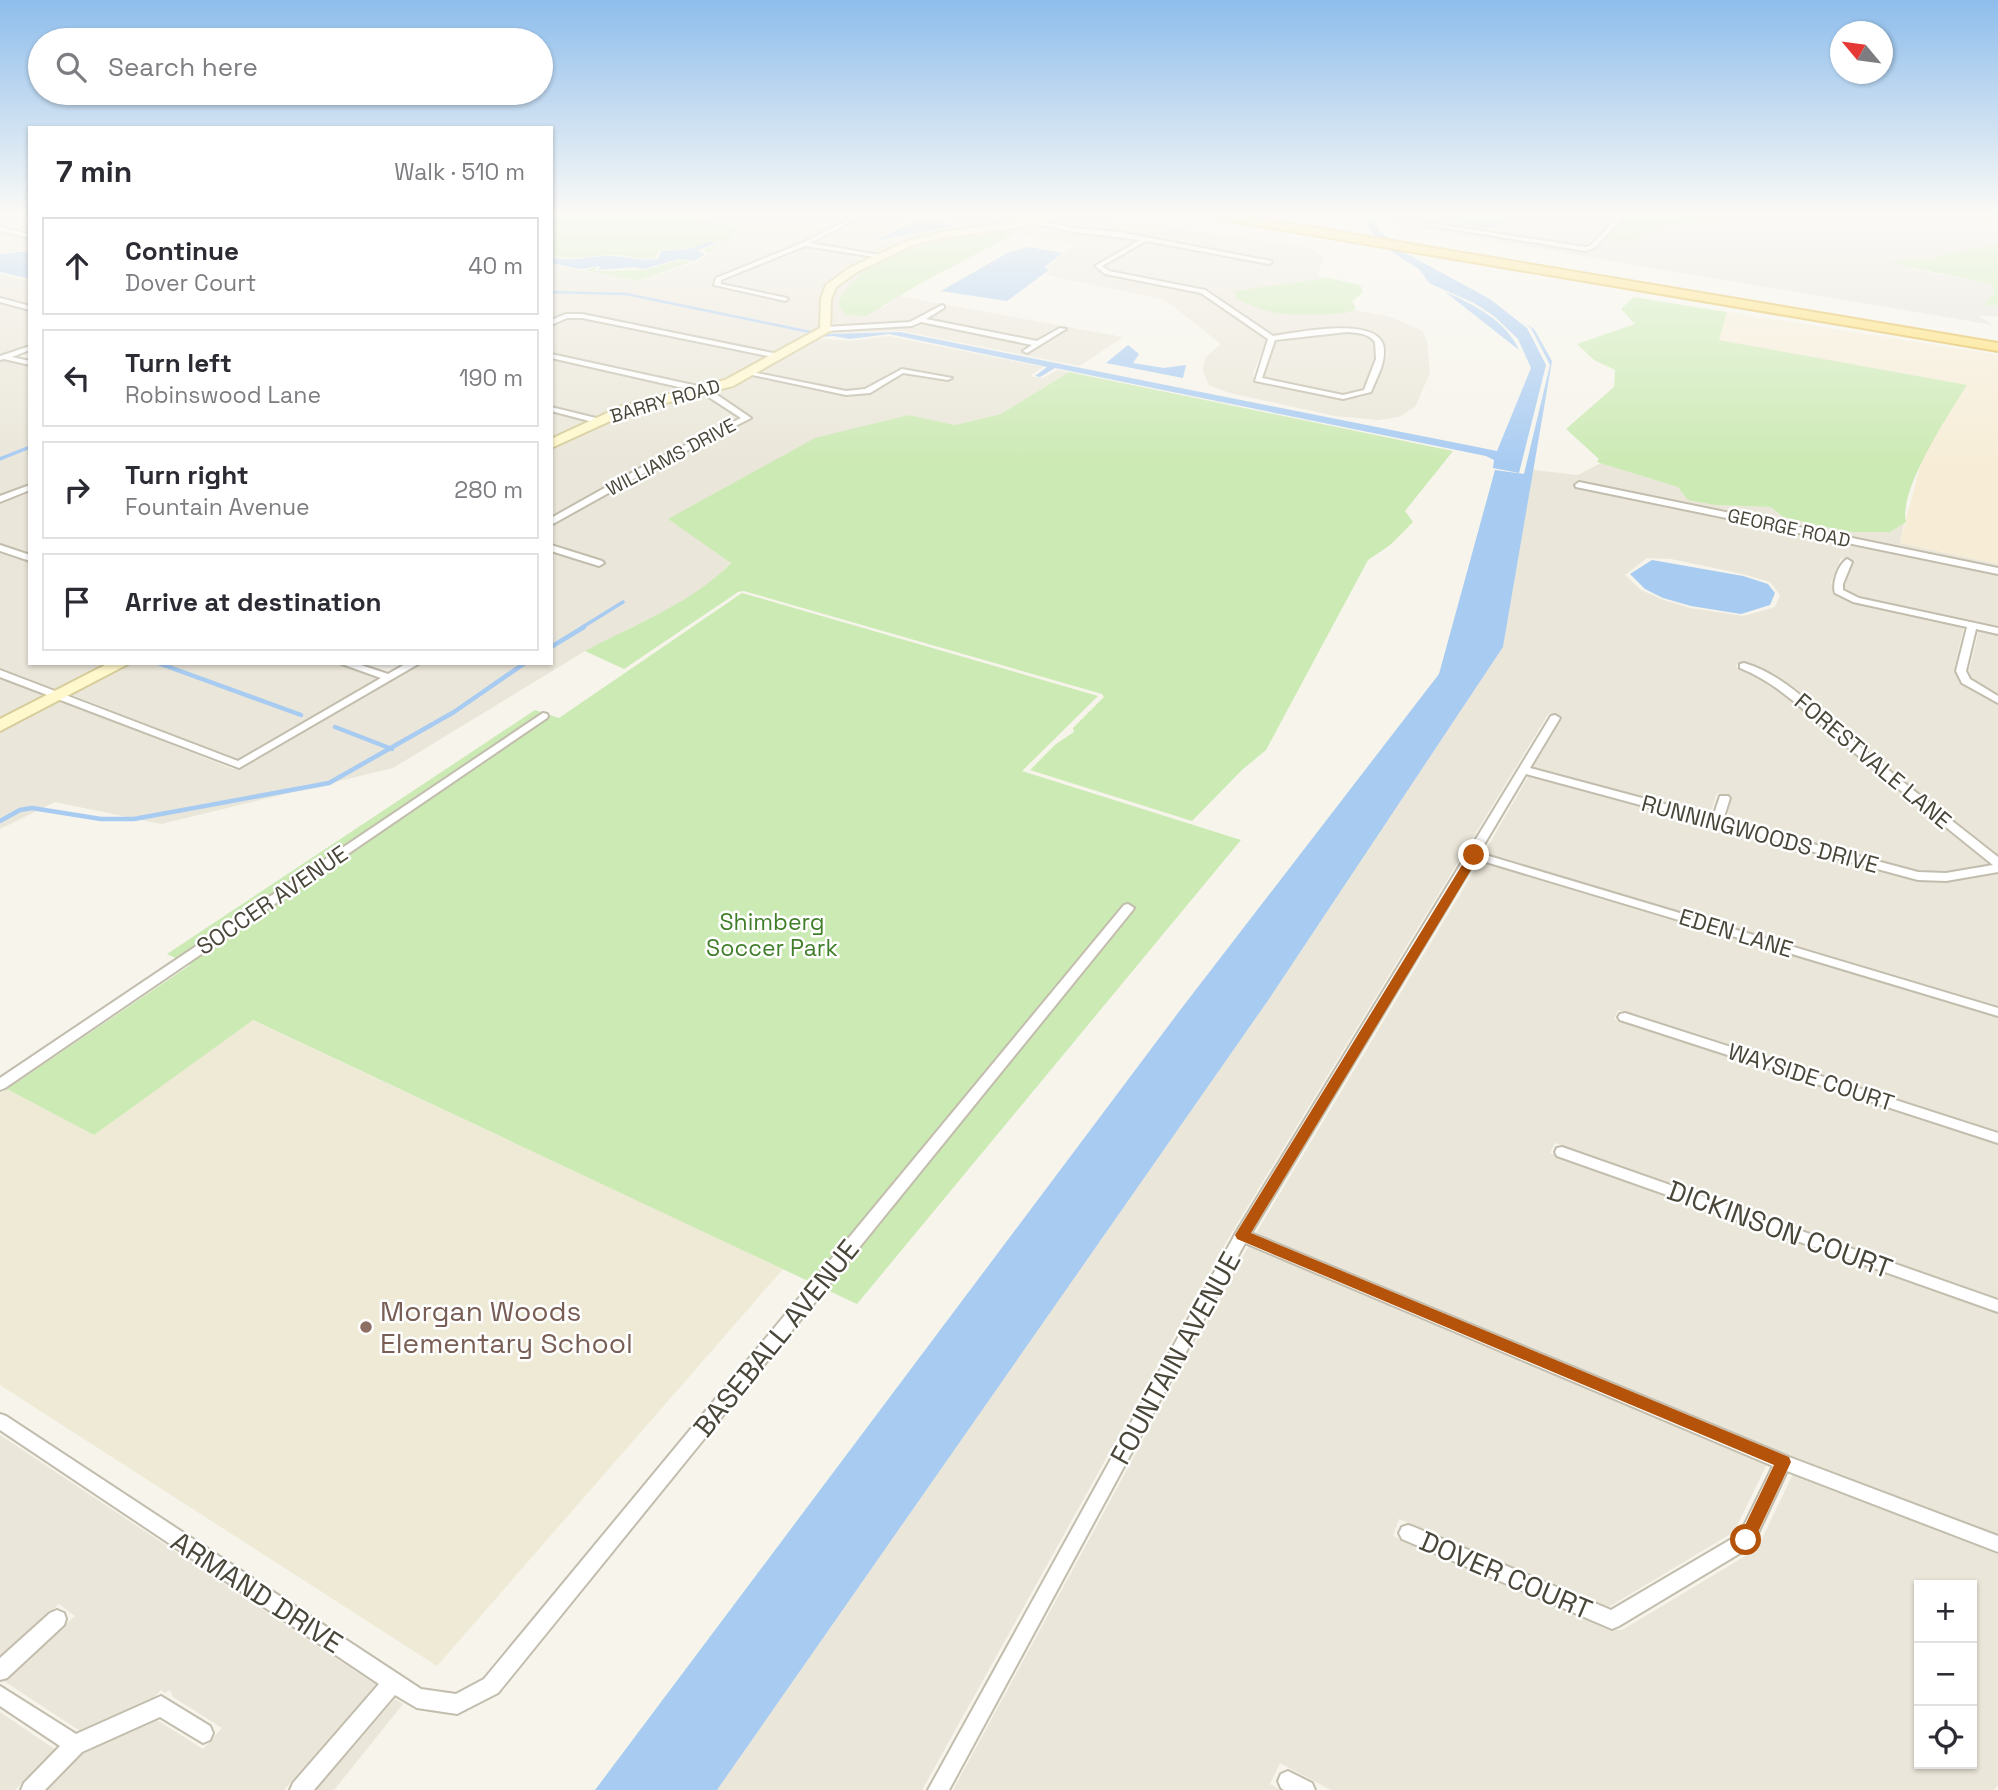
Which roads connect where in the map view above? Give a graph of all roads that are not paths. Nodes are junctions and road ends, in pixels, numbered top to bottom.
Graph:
1 (826, 299) edge
2 (1214, 299) edge
3 (1730, 299) edge
4 (1757, 299) edge
5 (0, 300) edge
6 (28, 307) edge
7 (942, 307) dead end
8 (920, 320) junction
9 (553, 322) edge
10 (826, 329) junction
11 (1062, 329) dead end
12 (1998, 337) edge
13 (1272, 338) junction
14 (1039, 344) junction
15 (1998, 345) edge
16 (28, 349) edge
17 (1027, 351) dead end
18 (553, 356) edge
19 (778, 356) junction
20 (2, 357) edge
21 (28, 363) edge
22 (747, 373) junction
23 (948, 378) dead end
24 (704, 390) junction
25 (553, 410) edge
26 (597, 421) junction
27 (553, 443) edge
28 (1580, 485) dead end
29 (28, 487) edge
30 (0, 499) edge
31 (553, 521) edge
32 (0, 548) edge
33 (553, 549) edge
34 (28, 557) edge
35 (1847, 562) dead end
36 (599, 563) dead end
37 (1998, 571) edge
38 (1972, 625) junction
39 (1998, 631) edge
40 (118, 665) edge
41 (350, 665) edge
42 (412, 665) edge
43 (1744, 666) dead end
44 (0, 673) edge
45 (390, 678) junction
46 (59, 695) junction
47 (1998, 700) edge
48 (543, 716) dead end
49 (1555, 718) dead end
50 (0, 726) edge
51 (1523, 770) junction
52 (1724, 798) dead end
53 (1717, 822) junction
54 (1474, 855) junction
55 (1998, 866) edge
56 (1128, 908) dead end
57 (1998, 1012) edge
58 (1625, 1017) dead end
59 (0, 1085) edge
60 (1998, 1138) edge
61 (1562, 1152) dead end
62 (1242, 1235) junction
63 (1998, 1306) edge
64 (0, 1421) edge
65 (1783, 1462) junction
66 (1408, 1533) dead end
67 (1998, 1544) edge
68 (57, 1619) dead end
69 (0, 1671) edge
70 (394, 1682) junction
71 (0, 1695) edge
72 (203, 1733) dead end
73 (75, 1745) junction
74 (31, 1790) edge
75 (300, 1790) edge
76 (938, 1790) edge

1 - 10 street
2 - 13 street
3 - 15 highway
4 - 12 highway
5 - 6 street
7 - 8 street
8 - 10 street
8 - 14 street
9 - 19 street
10 - 19 street, BARRY ROAD
11 - 14 street
13 - 13 street
14 - 17 street
16 - 20 street
18 - 24 street
19 - 22 street, BARRY ROAD
20 - 21 street
22 - 23 street
22 - 24 street, BARRY ROAD
24 - 26 street, BARRY ROAD
24 - 31 street, WILLIAMS DRIVE
25 - 26 street
26 - 27 street, BARRY ROAD
28 - 37 street, GEORGE ROAD
29 - 30 street
32 - 34 street
33 - 36 street
35 - 38 street
38 - 39 street
38 - 47 street
40 - 46 street
41 - 45 street
42 - 45 street
43 - 55 street, FORESTVALE LANE
44 - 46 street
45 - 46 street
46 - 50 street
48 - 59 street, SOCCER AVENUE
49 - 51 street, FOUNTAIN AVENUE
51 - 53 street, RUNNINGWOODS DRIVE
51 - 54 street, FOUNTAIN AVENUE
52 - 53 street
53 - 55 street, RUNNINGWOODS DRIVE
54 - 57 street, EDEN LANE
54 - 62 street, FOUNTAIN AVENUE
56 - 70 street, BASEBALL AVENUE
58 - 60 street, WAYSIDE COURT
61 - 63 street, DICKINSON COURT
62 - 65 street
62 - 76 street, FOUNTAIN AVENUE
64 - 70 street, ARMAND DRIVE
65 - 66 street, DOVER COURT
65 - 67 street
68 - 69 street
70 - 75 street
71 - 73 street
72 - 73 street
73 - 74 street

